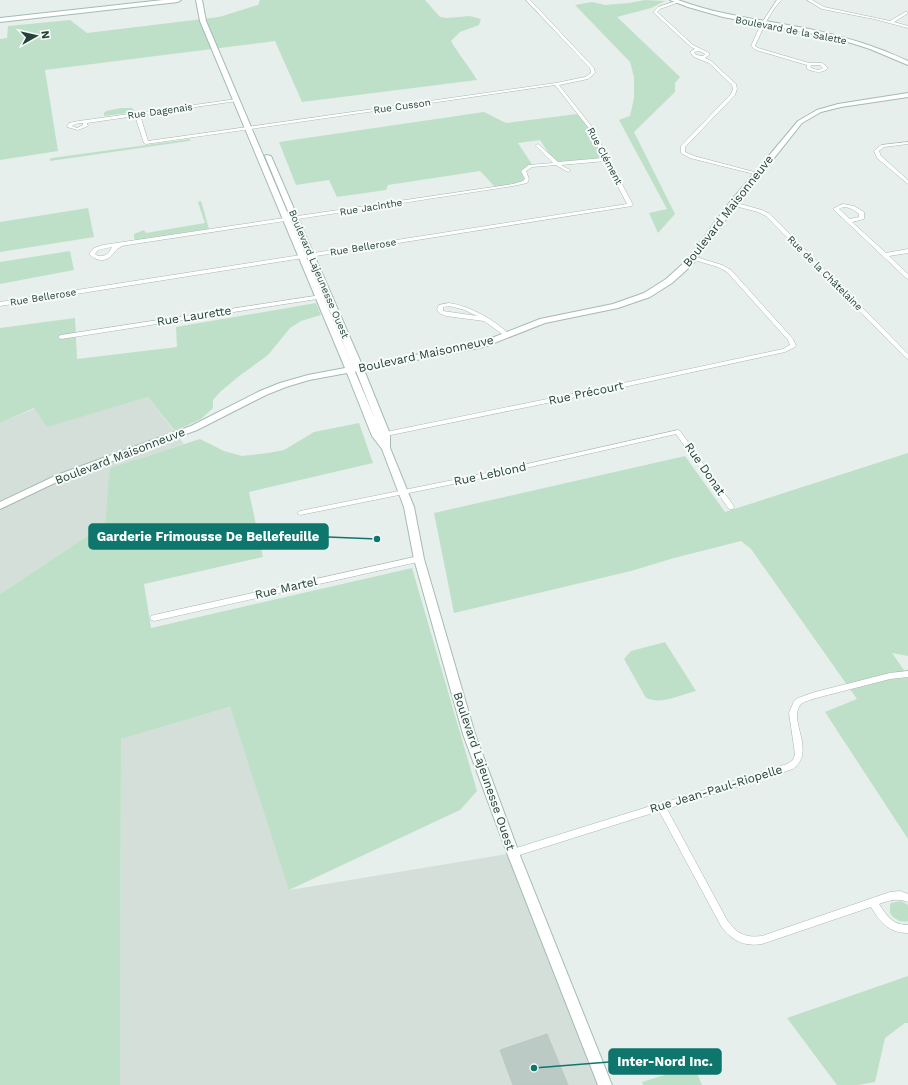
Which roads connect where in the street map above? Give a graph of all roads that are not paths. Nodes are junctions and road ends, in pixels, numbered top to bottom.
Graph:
1 (178, 0) edge
2 (198, 0) edge
3 (528, 0) edge
4 (780, 0) edge
5 (809, 0) edge
6 (675, 1) edge
7 (908, 8) edge
8 (907, 13) edge
9 (0, 20) edge
10 (891, 22) junction
11 (763, 24) junction
12 (908, 27) edge
13 (692, 46) junction
14 (703, 51) junction
15 (692, 52) junction
16 (708, 55) junction
17 (699, 57) junction
18 (710, 62) junction
19 (908, 63) edge
20 (809, 64) dead end
21 (556, 84) junction
22 (908, 95) edge
23 (238, 102) junction
24 (137, 114) junction
25 (84, 122) dead end
26 (252, 127) junction
27 (908, 143) edge
28 (538, 144) dead end
29 (607, 159) junction
30 (557, 164) junction
31 (568, 171) dead end
32 (756, 174) junction
33 (908, 182) edge
34 (733, 204) junction
35 (630, 205) joint
36 (287, 219) junction
37 (296, 219) junction
38 (849, 221) junction
39 (119, 246) dead end
40 (908, 251) edge
41 (307, 255) junction
42 (884, 255) junction
43 (693, 258) junction
44 (908, 277) edge
45 (324, 296) junction
46 (0, 304) edge
47 (484, 319) junction
48 (507, 335) junction
49 (60, 337) dead end
50 (908, 357) edge
51 (354, 370) junction
52 (678, 432) joint
53 (381, 435) junction
54 (404, 492) junction
55 (0, 506) edge
56 (731, 507) dead end
57 (300, 513) dead end
58 (419, 559) junction
59 (154, 618) dead end
60 (908, 674) edge
61 (661, 806) junction
62 (513, 853) junction
63 (908, 898) edge
64 (873, 902) junction
65 (908, 929) edge
66 (605, 1085) edge

1 - 9 street
2 - 23 street, Boulevard Lajeunesse Ouest
3 - 21 street
4 - 11 street
5 - 10 street
6 - 11 street, Boulevard de la Salette
6 - 13 street
7 - 8 street
8 - 10 street
10 - 12 street
11 - 19 street, Boulevard de la Salette
11 - 20 street
13 - 14 street
13 - 15 street
14 - 15 street
14 - 16 street
15 - 17 street
16 - 17 street
16 - 18 street
17 - 18 street
18 - 32 street
21 - 26 street, Rue Cusson
21 - 29 street, Rue Clément
22 - 32 street, Boulevard Maisonneuve
23 - 24 street, Rue Dagenais
23 - 26 street, Boulevard Lajeunesse Ouest
24 - 25 street, Rue Dagenais
24 - 26 street, Rue Cusson
26 - 36 street, Boulevard Lajeunesse Ouest
26 - 37 street, Boulevard Lajeunesse Ouest
27 - 33 street
28 - 30 street
29 - 30 street, Rue Jacinthe
29 - 35 street, Rue Clément
30 - 31 street
30 - 37 street, Rue Jacinthe
32 - 34 street, Boulevard Maisonneuve
34 - 43 street, Boulevard Maisonneuve
34 - 50 street, Rue de la Châtelaine
35 - 41 street, Rue Bellerose
36 - 37 street, Rue Jacinthe
36 - 39 street, Rue Jacinthe
36 - 41 street, Boulevard Lajeunesse Ouest
37 - 41 street, Boulevard Lajeunesse Ouest
38 - 38 street
38 - 42 street
40 - 42 street
41 - 45 street, Boulevard Lajeunesse Ouest
41 - 46 street, Rue Bellerose
42 - 44 street
43 - 48 street, Boulevard Maisonneuve
43 - 53 street, Rue Précourt
45 - 49 street, Rue Laurette
45 - 51 street, Boulevard Lajeunesse Ouest
47 - 47 street
47 - 48 street
48 - 51 street, Boulevard Maisonneuve
51 - 53 street, Boulevard Lajeunesse Ouest
51 - 55 street, Boulevard Maisonneuve
52 - 54 street, Rue Leblond
52 - 56 street, Rue Donat
53 - 54 street, Boulevard Lajeunesse Ouest
54 - 57 street, Rue Leblond
54 - 58 street, Boulevard Lajeunesse Ouest
58 - 59 street, Rue Martel
58 - 62 street, Boulevard Lajeunesse Ouest
60 - 61 street, Rue Jean-Paul-Riopelle
61 - 62 street, Rue Jean-Paul-Riopelle
61 - 64 street
62 - 66 street, Boulevard Lajeunesse Ouest
63 - 64 street
64 - 65 street

